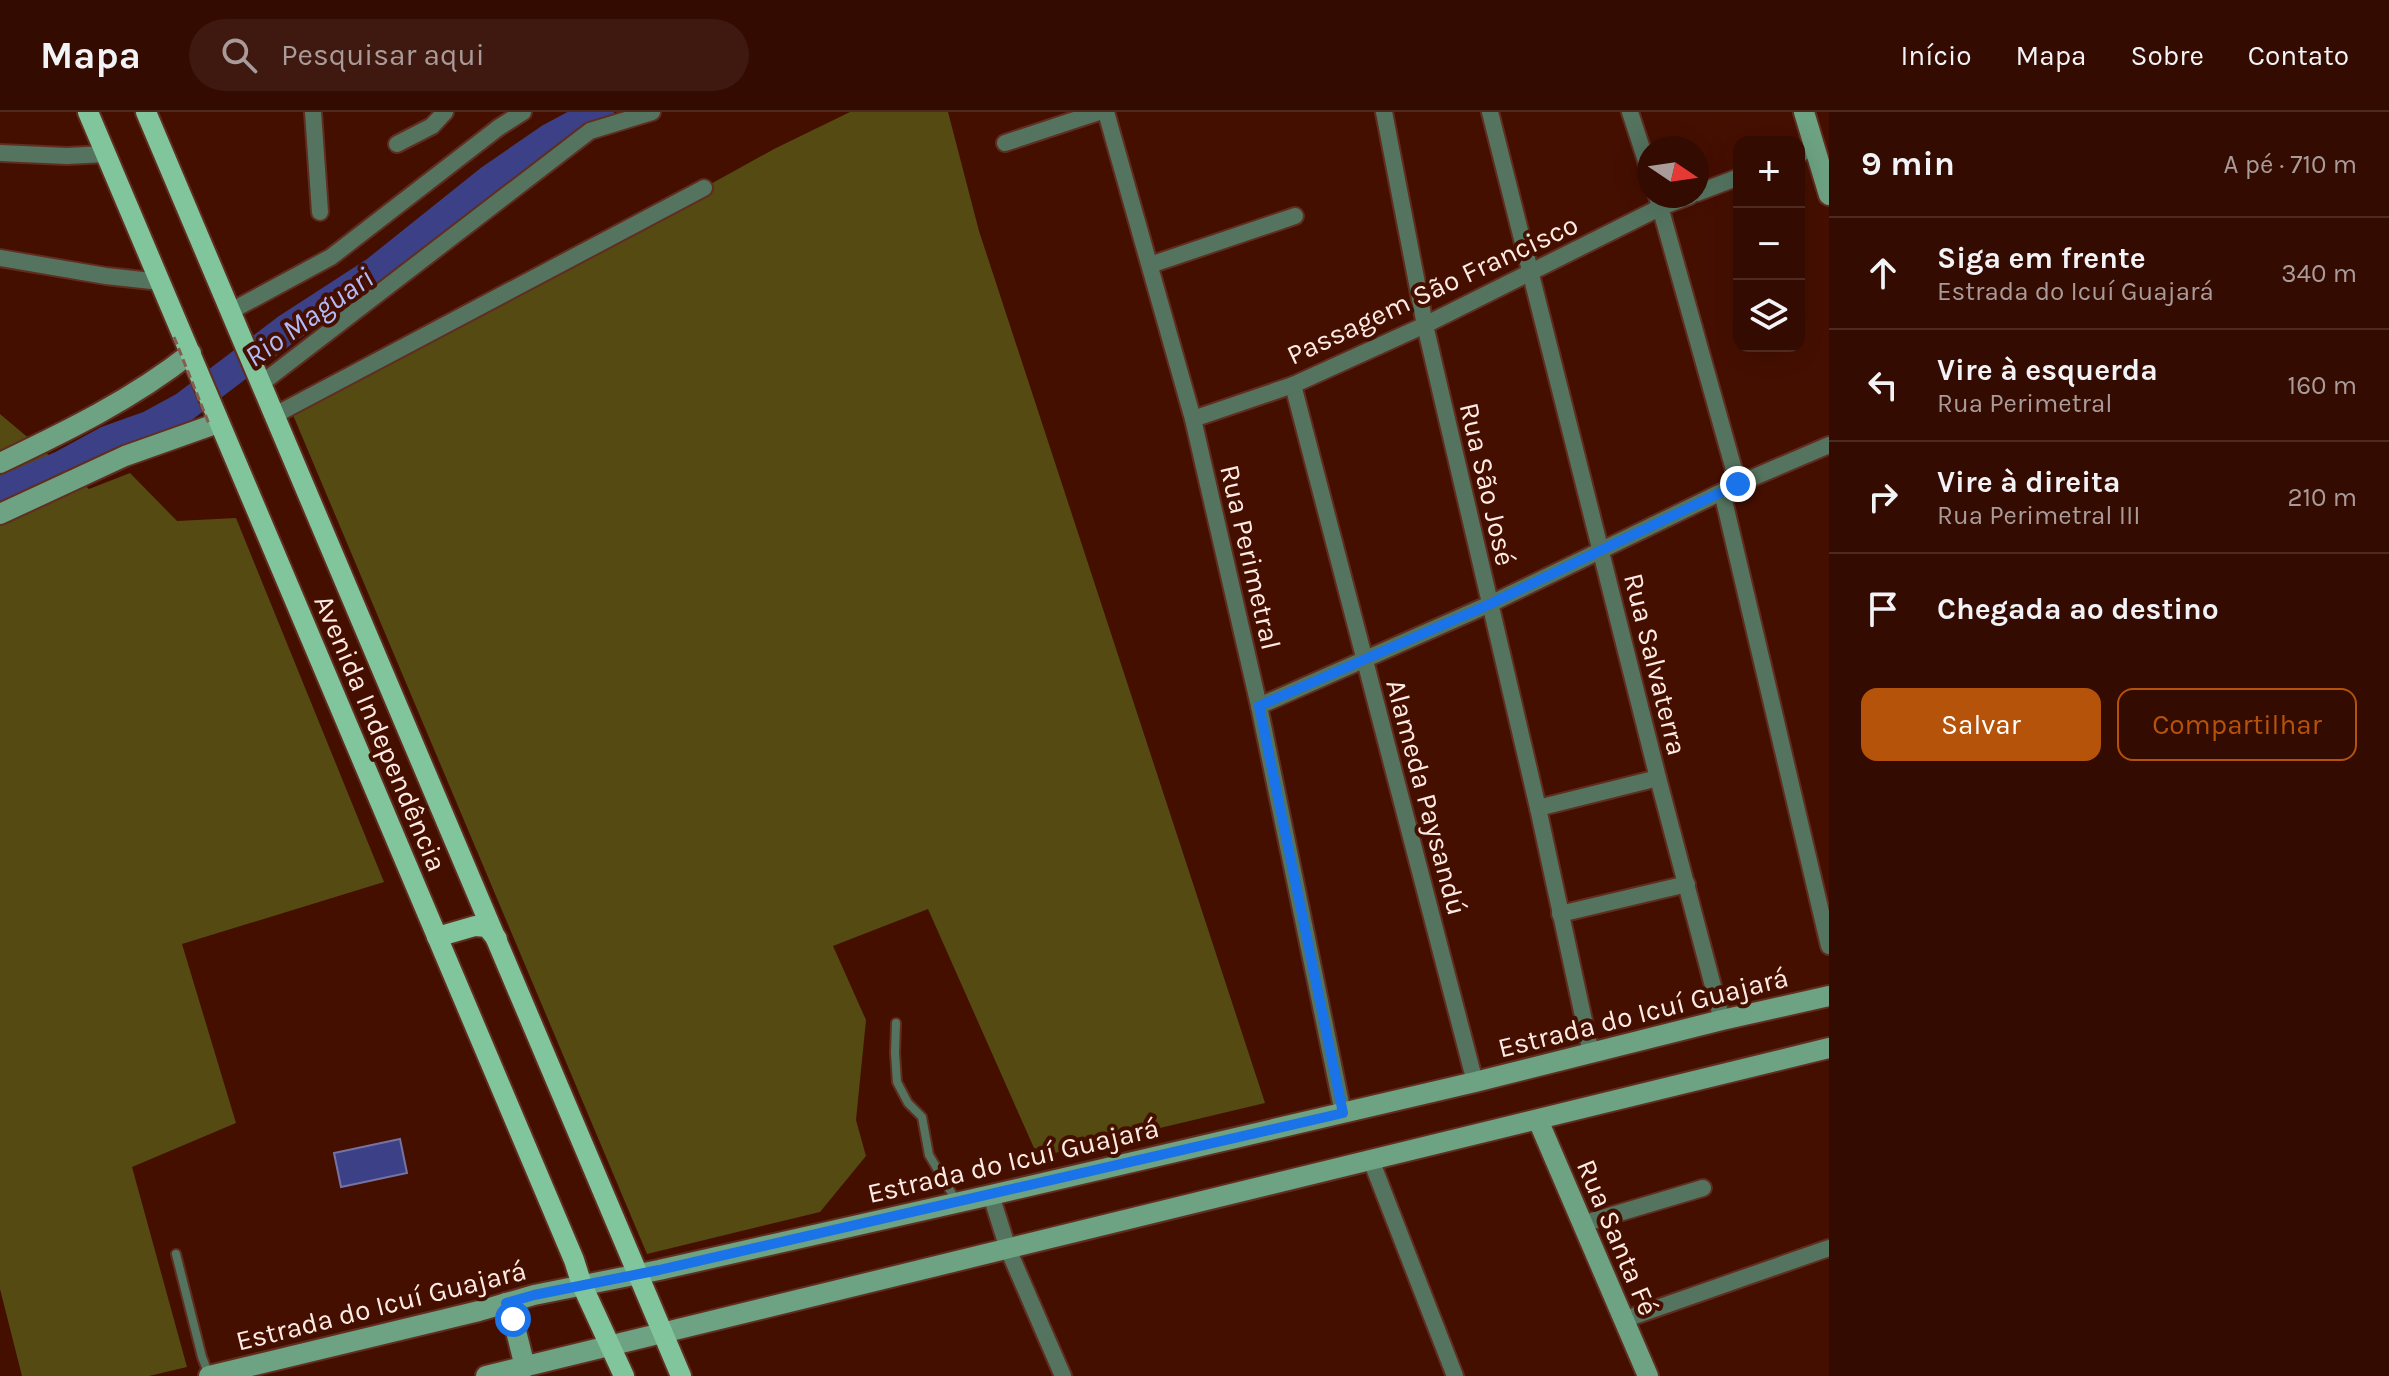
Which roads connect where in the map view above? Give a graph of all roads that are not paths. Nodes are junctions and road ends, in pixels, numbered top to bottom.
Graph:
1 (88, 112) edge
2 (146, 112) edge
3 (313, 112) edge
4 (445, 112) edge
5 (523, 112) edge
6 (652, 112) edge
7 (1099, 112) edge
8 (1106, 112) edge
9 (1384, 112) edge
10 (1490, 112) edge
11 (1630, 112) edge
12 (1804, 112) edge
13 (1638, 136) edge
14 (1005, 143) dead end
15 (397, 144) dead end
16 (1807, 150) edge
17 (0, 153) edge
18 (106, 154) junction
19 (1733, 179) edge
20 (704, 188) dead end
21 (1709, 188) edge
22 (1829, 195) edge
23 (1648, 208) edge
24 (1661, 208) edge
25 (320, 212) dead end
26 (1295, 216) dead end
27 (0, 258) edge
28 (1150, 265) junction
29 (1530, 272) junction
30 (161, 282) junction
31 (234, 318) junction
32 (1425, 325) junction
33 (193, 357) junction
34 (259, 377) junction
35 (1293, 385) junction
36 (275, 415) junction
37 (1193, 419) junction
38 (214, 424) junction
39 (1829, 445) edge
40 (0, 463) edge
41 (1738, 484) junction
42 (1722, 492) junction
43 (0, 514) edge
44 (1602, 551) junction
45 (1490, 604) junction
46 (1364, 661) junction
47 (1259, 706) junction
48 (1658, 778) junction
49 (1538, 808) junction
50 (1687, 884) junction
51 (1560, 914) junction
52 (437, 937) junction
53 (497, 939) junction
54 (1829, 946) edge
55 (1829, 996) edge
56 (1722, 1020) junction
57 (896, 1023) dead end
58 (1829, 1048) edge
59 (1591, 1053) junction
60 (1475, 1082) junction
61 (1343, 1113) junction
62 (1538, 1120) junction
63 (1371, 1160) junction
64 (1703, 1188) dead end
65 (991, 1195) junction
66 (957, 1202) junction
67 (1582, 1224) junction
68 (1829, 1248) edge
69 (1008, 1249) junction
70 (176, 1254) dead end
71 (636, 1273) junction
72 (582, 1285) junction
73 (506, 1303) junction
74 (1623, 1320) junction
75 (662, 1333) junction
76 (610, 1345) junction
77 (526, 1371) edge
78 (210, 1376) edge
79 (486, 1376) edge
80 (624, 1376) edge
81 (681, 1376) edge
82 (1063, 1376) edge
83 (1455, 1376) edge
84 (1648, 1376) edge

1 - 18 main road, Avenida Independência
2 - 31 main road, Avenida Independência
3 - 25 street
4 - 15 street
5 - 31 street
6 - 34 street
7 - 14 street
8 - 28 street, Rua Perimetral
9 - 32 street, Rua São José
10 - 29 street, Rua Salvaterra
11 - 13 street
12 - 16 main road
16 - 22 main road
17 - 18 street
18 - 30 main road, Avenida Independência
19 - 21 street
20 - 36 street
23 - 29 street, Passagem São Francisco
24 - 41 street
26 - 28 street
27 - 30 street
28 - 37 street, Rua Perimetral
29 - 32 street, Passagem São Francisco
29 - 44 street, Rua Salvaterra
30 - 33 main road, Avenida Independência
31 - 34 main road, Avenida Independência
32 - 35 street, Passagem São Francisco
32 - 45 street, Rua São José
33 - 38 main road, Avenida Independência
33 - 40 main road
34 - 36 main road, Avenida Independência
35 - 37 street, Passagem São Francisco
35 - 46 street, Alameda Paysandú
36 - 53 main road, Avenida Independência
37 - 47 street, Rua Perimetral
38 - 43 main road
38 - 52 main road, Avenida Independência
39 - 41 street
41 - 42 street
42 - 44 street
42 - 54 street
44 - 45 street
44 - 48 street, Rua Salvaterra
45 - 46 street
45 - 49 street, Rua São José
46 - 47 street
46 - 60 street, Alameda Paysandú
47 - 61 street, Rua Perimetral
48 - 49 street
48 - 50 street, Rua Salvaterra
49 - 51 street, Rua São José
50 - 51 street
50 - 56 street, Rua Salvaterra
51 - 59 street, Rua São José
52 - 53 main road
52 - 72 main road, Avenida Independência
53 - 71 main road, Avenida Independência
55 - 56 main road, Estrada do Icuí Guajará
56 - 59 main road, Estrada do Icuí Guajará
57 - 66 lane
58 - 62 main road
59 - 60 main road, Estrada do Icuí Guajará
60 - 61 main road, Estrada do Icuí Guajará
61 - 65 main road, Estrada do Icuí Guajará
62 - 63 main road
62 - 67 main road, Rua Santa Fé
63 - 69 main road
63 - 83 street
64 - 67 street
65 - 66 main road, Estrada do Icuí Guajará
65 - 69 street
66 - 71 main road, Estrada do Icuí Guajará
67 - 74 main road, Rua Santa Fé
68 - 74 street
69 - 75 main road
69 - 82 street
70 - 78 lane
71 - 72 main road, Estrada do Icuí Guajará
71 - 75 main road, Avenida Independência
72 - 73 main road, Estrada do Icuí Guajará
72 - 76 main road, Avenida Independência
73 - 77 main road
73 - 78 main road, Estrada do Icuí Guajará
74 - 84 main road, Rua Santa Fé
75 - 76 main road
75 - 81 main road, Avenida Independência
76 - 77 main road
76 - 80 main road, Avenida Independência
77 - 79 main road

